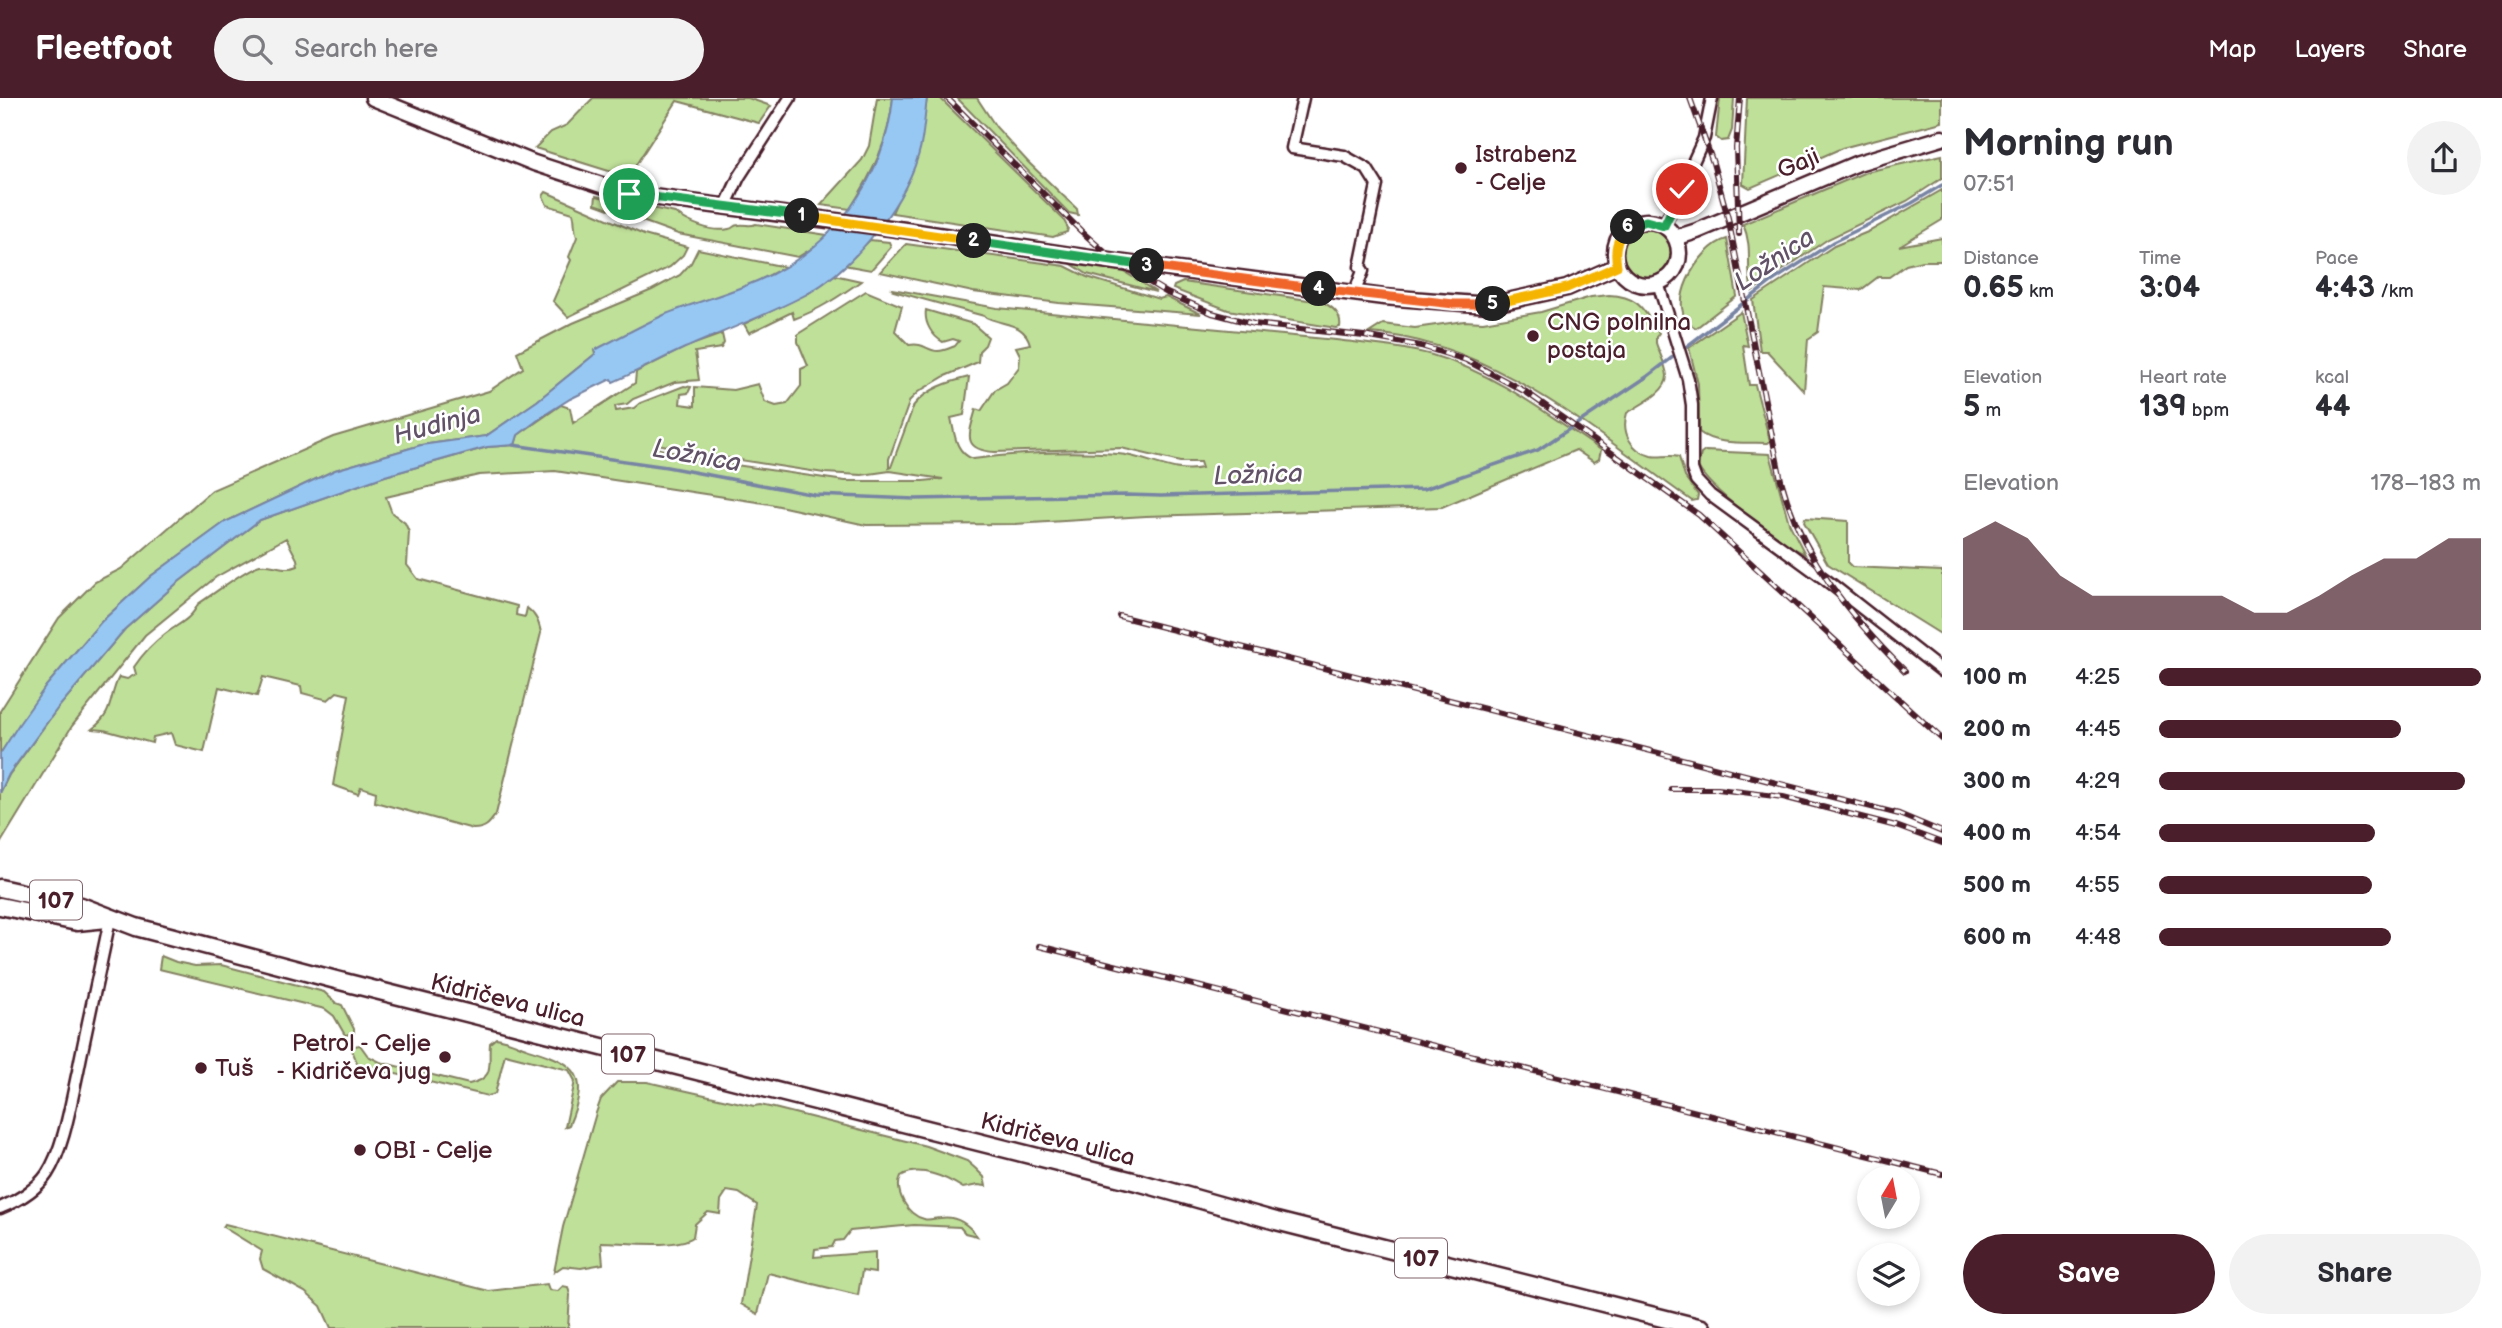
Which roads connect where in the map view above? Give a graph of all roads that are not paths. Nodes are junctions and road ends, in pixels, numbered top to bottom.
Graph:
1 (373, 98) edge
2 (790, 98) edge
3 (1303, 98) edge
4 (1712, 98) edge
5 (1942, 138) edge
6 (724, 207) junction
7 (1664, 226) junction
8 (1675, 238) junction
9 (1617, 266) junction
10 (1658, 283) junction
11 (1354, 294) junction
12 (1942, 671) edge
13 (0, 888) edge
14 (0, 906) edge
15 (110, 919) junction
16 (0, 1208) edge
17 (1703, 1328) edge

1 - 6 street
2 - 6 street
3 - 11 street
4 - 7 street
5 - 8 street, Gaji
6 - 11 street
7 - 8 street
7 - 9 street
8 - 10 street
9 - 10 street
9 - 11 street
10 - 12 street
13 - 15 main road, Kidričeva ulica / 107
14 - 15 main road, Kidričeva ulica / 107
15 - 16 street
15 - 17 main road, Kidričeva ulica / 107

